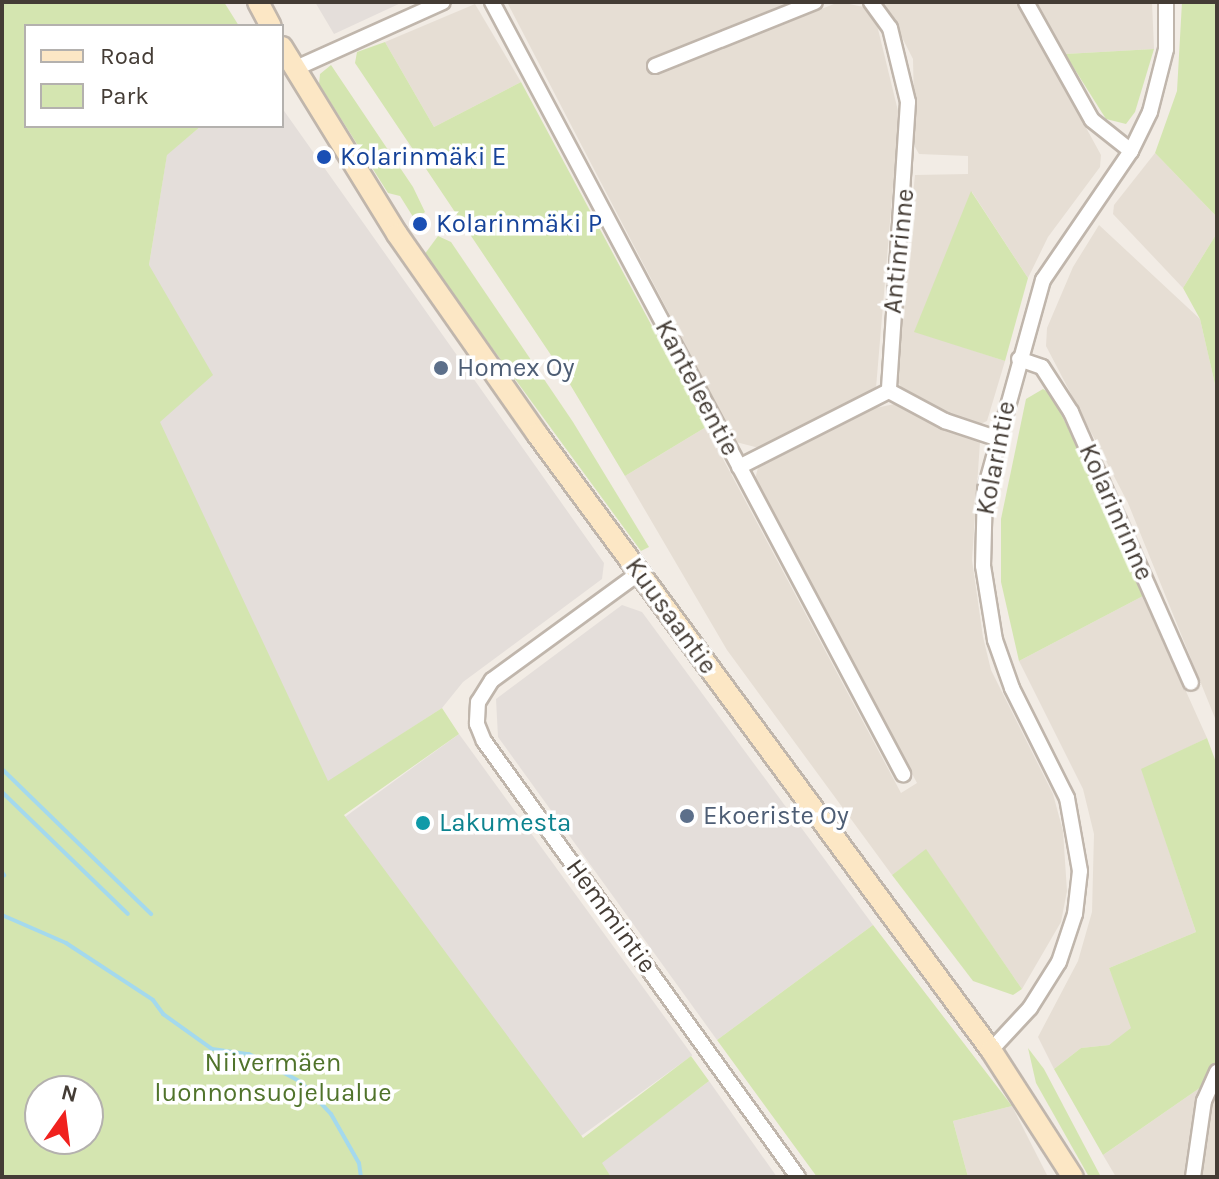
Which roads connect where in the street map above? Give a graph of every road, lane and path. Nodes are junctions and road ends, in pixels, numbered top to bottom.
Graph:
1 (258, 2) edge
2 (443, 2) edge
3 (492, 2) edge
4 (815, 2) edge
5 (871, 2) edge
6 (1026, 2) edge
7 (1166, 2) edge
8 (270, 24) edge
9 (284, 51) edge
10 (655, 66) dead end
11 (294, 69) junction
12 (1131, 151) junction
13 (1019, 359) junction
14 (889, 391) junction
15 (996, 438) junction
16 (739, 467) junction
17 (639, 573) junction
18 (1191, 683) dead end
19 (903, 774) dead end
20 (991, 1050) junction
21 (1217, 1072) edge
22 (798, 1177) edge
23 (1073, 1177) edge
24 (1193, 1177) edge

1 - 8 main road
2 - 11 street
3 - 16 street, Kanteleentie
4 - 10 street
5 - 14 street, Antinrinne
6 - 12 street
7 - 12 street, Kolarintie
9 - 11 main road, Kuusaantie
11 - 17 main road, Kuusaantie
12 - 13 street, Kolarintie
13 - 15 street, Kolarintie
13 - 18 street, Kolarinrinne
14 - 15 street
14 - 16 street
15 - 20 street, Kolarintie
16 - 19 street, Kanteleentie
17 - 20 main road, Kuusaantie
17 - 22 street, Hemmintie
20 - 23 main road, Kuusaantie
21 - 24 street

